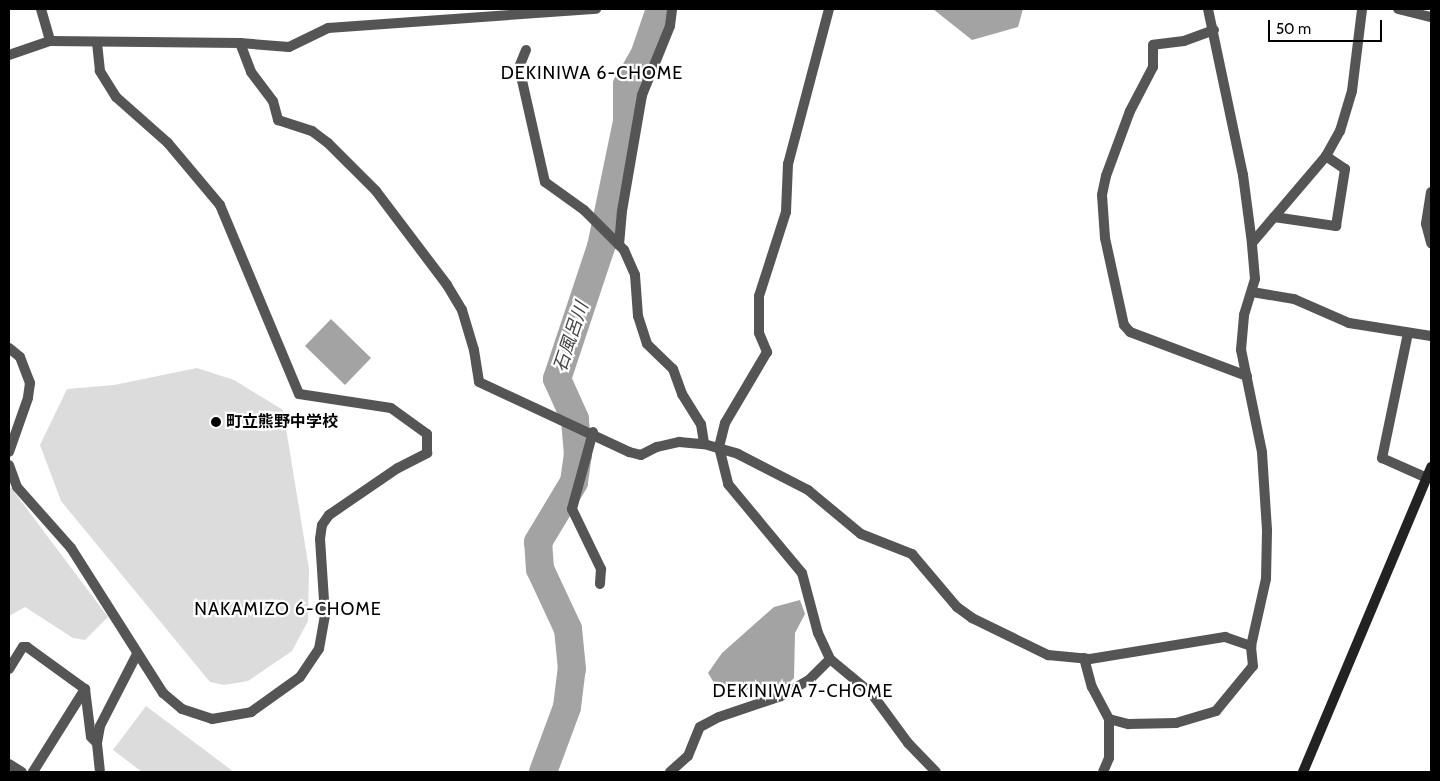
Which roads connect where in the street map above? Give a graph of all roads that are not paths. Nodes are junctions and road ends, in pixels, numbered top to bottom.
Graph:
1 (41, 9) edge
2 (596, 9) edge
3 (672, 9) edge
4 (829, 9) edge
5 (1208, 9) edge
6 (1362, 9) edge
7 (1398, 9) edge
8 (541, 12) edge
9 (1431, 17) edge
10 (1214, 30) junction
11 (50, 42) junction
12 (97, 42) junction
13 (240, 43) junction
14 (526, 50) dead end
15 (9, 55) edge
16 (1326, 156) junction
17 (1431, 192) edge
18 (1274, 217) junction
19 (1429, 218) edge
20 (616, 241) junction
21 (1252, 243) junction
22 (1431, 243) edge
23 (1252, 292) junction
24 (1408, 332) junction
25 (1431, 336) edge
26 (9, 348) edge
27 (1247, 376) junction
28 (590, 432) junction
29 (704, 444) junction
30 (718, 447) junction
31 (9, 452) edge
32 (9, 465) edge
33 (1431, 467) edge
34 (1427, 478) junction
35 (600, 584) dead end
36 (1251, 646) junction
37 (137, 654) junction
38 (1084, 658) junction
39 (830, 659) junction
40 (9, 669) edge
41 (85, 689) junction
42 (1109, 719) junction
43 (97, 743) junction
44 (9, 764) edge
45 (22, 772) edge
46 (33, 772) edge
47 (100, 772) edge
48 (670, 772) edge
49 (936, 772) edge
50 (1103, 772) edge
51 (1303, 772) edge

1 - 11 street
2 - 8 street
3 - 20 street
4 - 30 street
5 - 10 street
6 - 16 street
7 - 9 street
8 - 13 street
10 - 21 street
10 - 27 street
11 - 12 street
11 - 15 street
12 - 13 street
12 - 37 street
13 - 28 street
14 - 20 street
16 - 18 street
16 - 18 street
17 - 19 street
18 - 21 street
19 - 22 street
20 - 29 street
21 - 23 street
23 - 24 street
23 - 27 street
24 - 25 street
24 - 34 street
26 - 31 street
27 - 36 street
28 - 29 street
28 - 35 street
29 - 30 street
30 - 38 street
30 - 39 street
32 - 37 street
33 - 34 street
34 - 51 street
36 - 38 street
36 - 42 street
37 - 43 street
38 - 42 street
39 - 48 street
39 - 49 street
40 - 41 street
41 - 43 street
41 - 46 street
42 - 50 street
43 - 47 street
44 - 45 street

